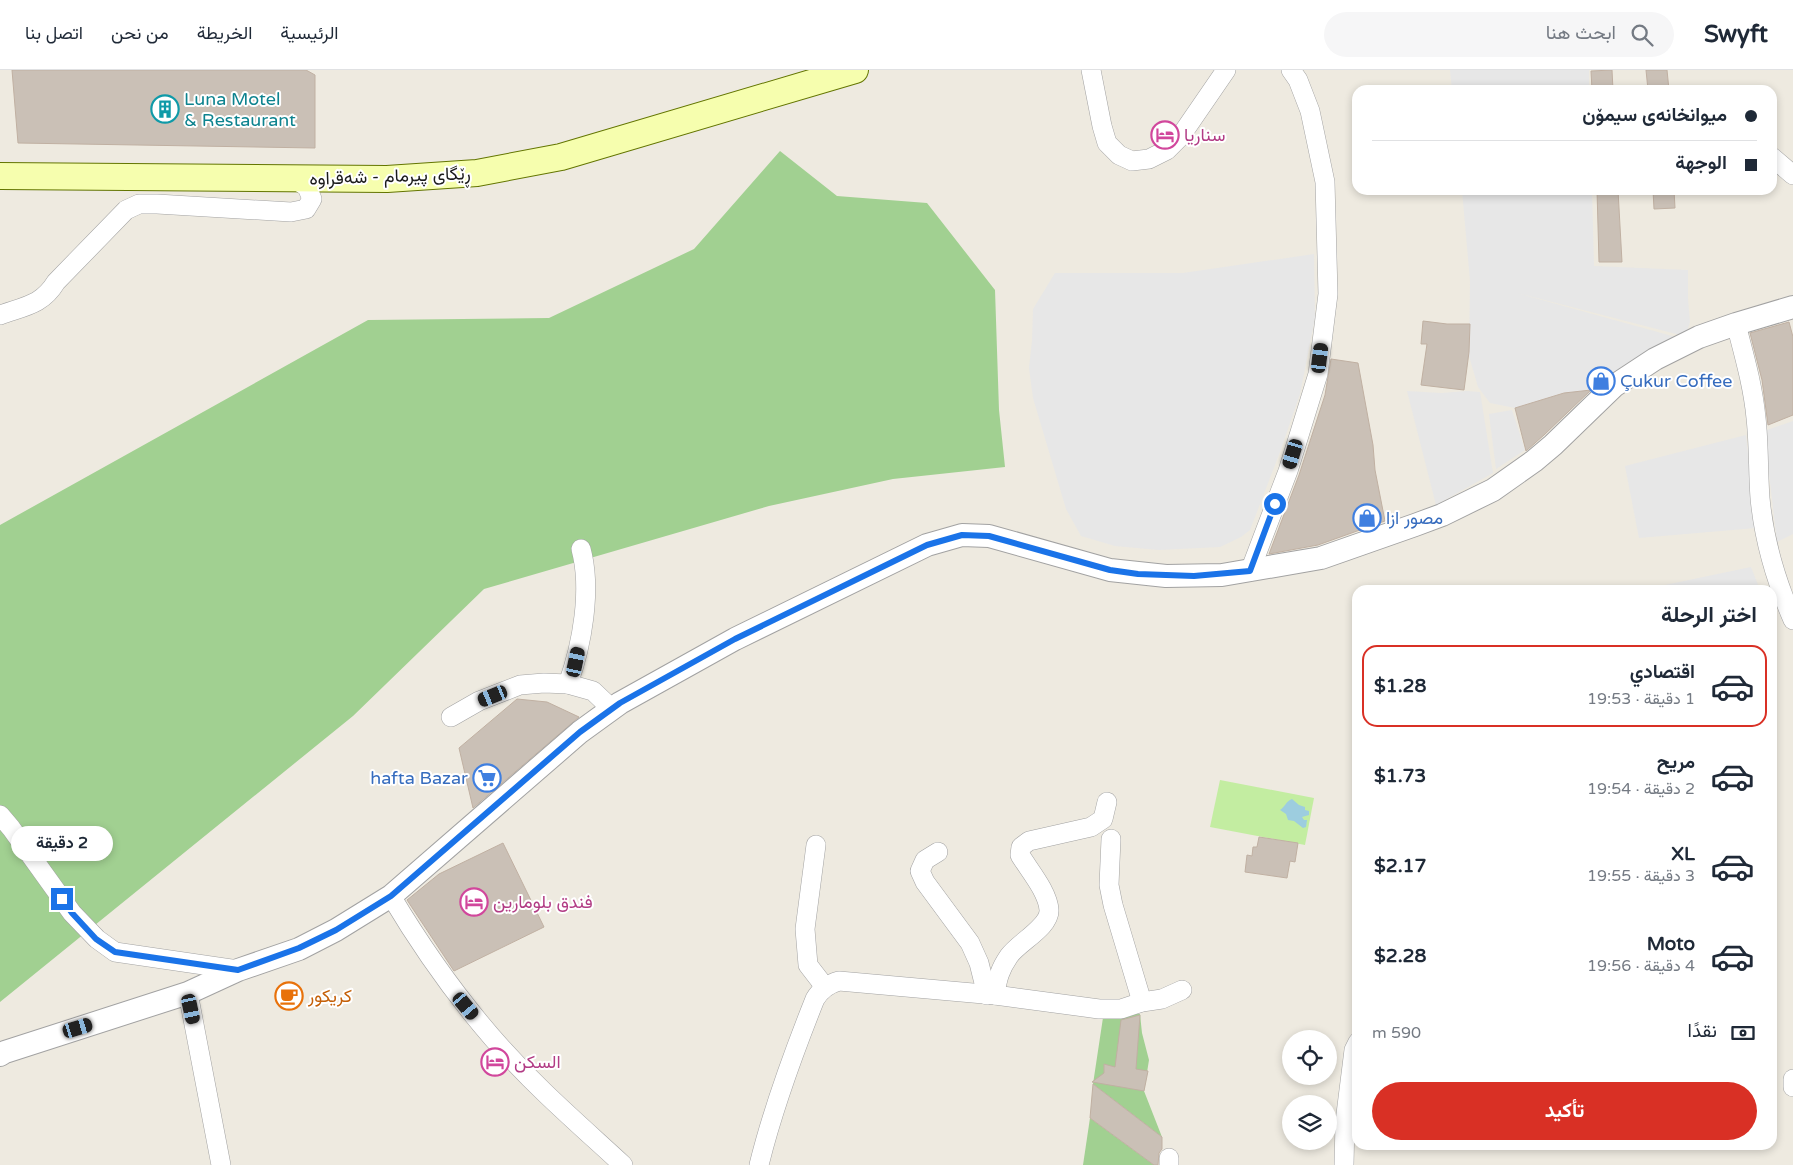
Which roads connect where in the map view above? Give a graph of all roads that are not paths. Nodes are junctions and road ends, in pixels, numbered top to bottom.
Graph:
1 (855, 70) edge
2 (1091, 70) edge
3 (1226, 70) edge
4 (1292, 70) edge
5 (1777, 161) edge
6 (1793, 175) edge
7 (0, 176) edge
8 (295, 179) junction
9 (1793, 307) edge
10 (0, 315) edge
11 (1736, 324) junction
12 (581, 549) dead end
13 (1250, 571) junction
14 (1793, 620) edge
15 (568, 684) junction
16 (612, 709) junction
17 (451, 717) dead end
18 (1107, 802) dead end
19 (0, 815) edge
20 (1111, 839) dead end
21 (816, 845) dead end
22 (938, 852) dead end
23 (391, 896) junction
24 (238, 970) junction
25 (824, 987) junction
26 (1182, 990) dead end
27 (188, 993) junction
28 (991, 995) junction
29 (1142, 1002) junction
30 (0, 1055) edge
31 (1352, 1066) edge
32 (1793, 1079) edge
33 (1793, 1087) edge
34 (221, 1165) edge
35 (623, 1165) edge
36 (759, 1165) edge
37 (1344, 1165) edge

1 - 8 main road, ڕێگای پیرمام - شەقراوە
2 - 3 street
4 - 13 street
5 - 6 street
7 - 8 main road, ڕێگای پیرمام - شەقراوە
8 - 10 street
9 - 11 street
11 - 13 street
11 - 14 street
12 - 15 street
13 - 16 street
15 - 16 street
15 - 17 street
16 - 23 street
18 - 28 street
19 - 24 street
20 - 29 street
21 - 25 street
22 - 28 street
23 - 24 street
23 - 35 street
24 - 27 street
25 - 28 street
25 - 36 street
26 - 29 street
27 - 30 street
27 - 34 street
28 - 29 street
31 - 37 street
32 - 33 street

